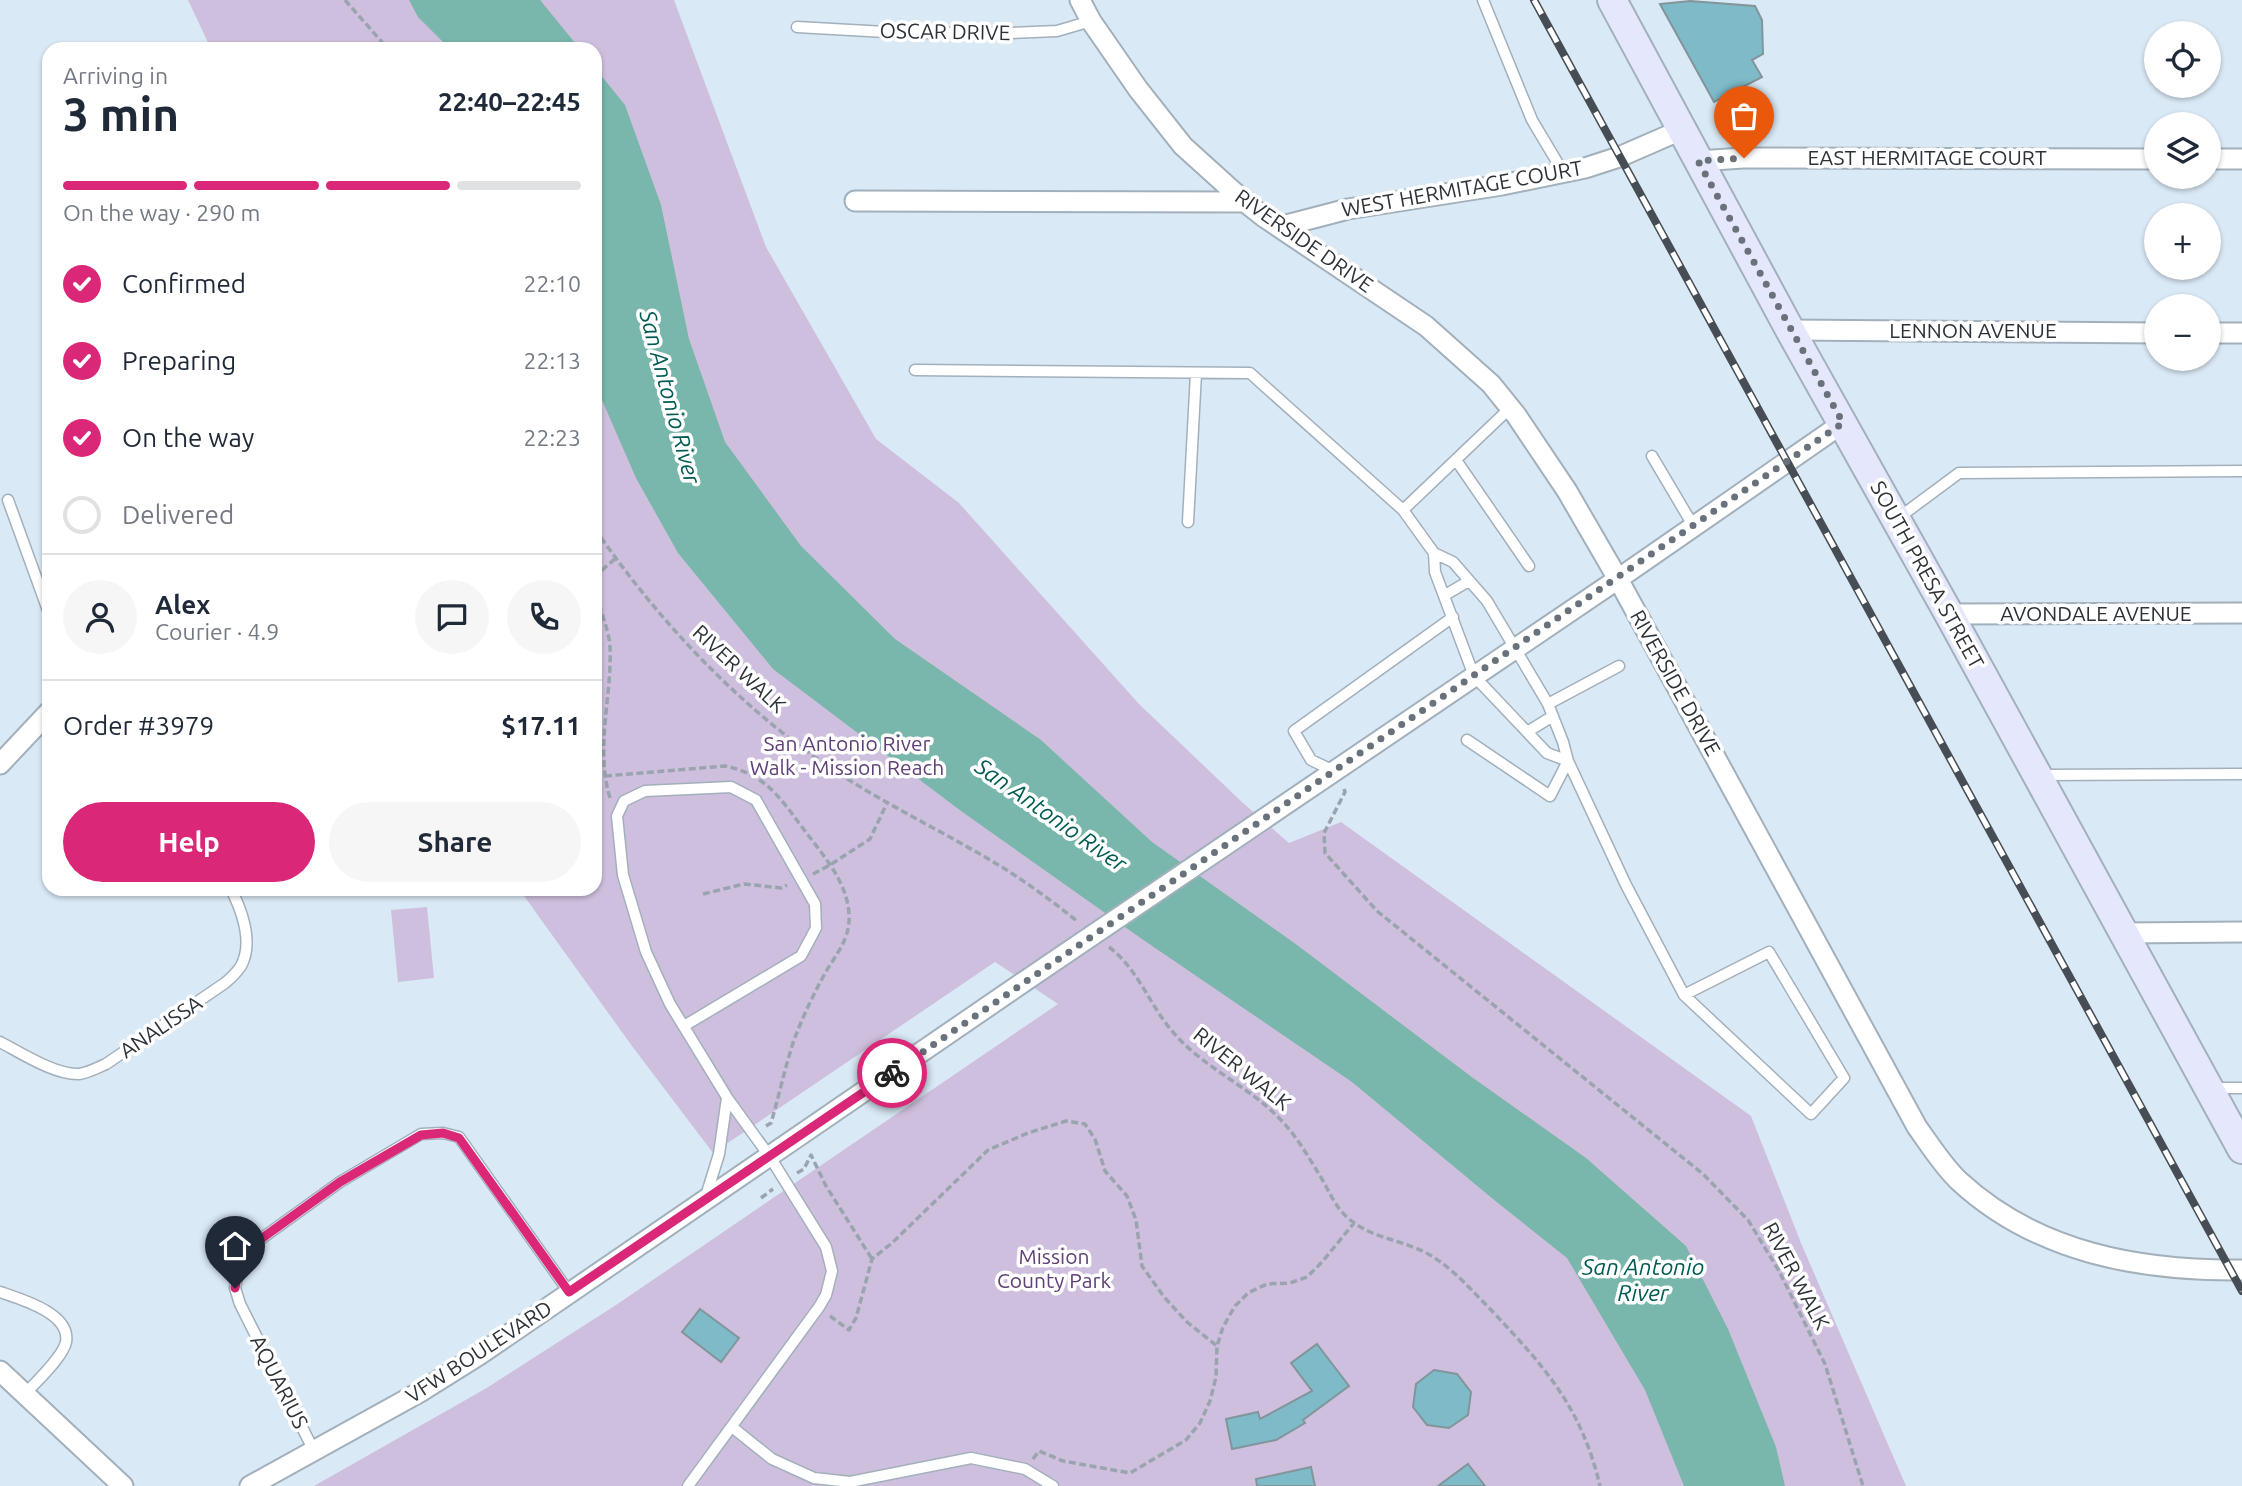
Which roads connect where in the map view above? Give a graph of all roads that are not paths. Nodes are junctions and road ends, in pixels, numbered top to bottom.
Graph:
1 (1080, 0) edge
2 (1483, 0) edge
3 (1612, 0) edge
4 (1090, 21) junction
5 (797, 27) dead end
6 (1681, 130) junction
7 (2144, 159) edge
8 (2221, 159) edge
9 (2242, 159) edge
10 (1698, 161) junction
11 (1563, 172) junction
12 (855, 201) dead end
13 (1245, 202) junction
14 (1279, 227) junction
15 (1790, 330) junction
16 (2144, 332) edge
17 (2221, 333) edge
18 (2242, 333) edge
19 (915, 370) dead end
20 (1196, 373) junction
21 (1510, 408) junction
22 (1843, 423) junction
23 (1652, 456) dead end
24 (1456, 460) junction
25 (2242, 471) edge
26 (8, 500) dead end
27 (1403, 510) junction
28 (1896, 519) junction
29 (1188, 522) dead end
30 (1694, 527) junction
31 (1434, 553) junction
32 (1529, 566) dead end
33 (1618, 579) junction
34 (1469, 581) junction
35 (42, 594) edge
36 (1445, 595) junction
37 (1950, 614) junction
38 (2242, 614) edge
39 (1453, 617) junction
40 (1516, 649) junction
41 (1619, 666) dead end
42 (1474, 676) junction
43 (1548, 704) junction
44 (1553, 716) junction
45 (42, 719) edge
46 (1527, 733) junction
47 (1466, 740) dead end
48 (3, 755) edge
49 (1567, 761) junction
50 (1334, 771) junction
51 (2242, 774) edge
52 (2038, 775) junction
53 (234, 896) edge
54 (2242, 932) edge
55 (2124, 933) junction
56 (1684, 995) junction
57 (684, 1026) junction
58 (0, 1042) edge
59 (2208, 1088) junction
60 (2242, 1088) edge
61 (727, 1098) junction
62 (2242, 1149) edge
63 (771, 1157) junction
64 (704, 1201) junction
65 (2242, 1270) edge
66 (0, 1292) edge
67 (569, 1292) junction
68 (0, 1371) edge
69 (25, 1394) junction
70 (732, 1427) junction
71 (314, 1452) junction
72 (123, 1486) edge
73 (250, 1486) edge
74 (688, 1486) edge
75 (1053, 1486) edge

1 - 4 street, RIVERSIDE DRIVE
2 - 11 lane
3 - 6 main road, SOUTH PRESA STREET
4 - 5 lane, OSCAR DRIVE
4 - 13 street, RIVERSIDE DRIVE
6 - 10 main road, SOUTH PRESA STREET
6 - 11 street, WEST HERMITAGE COURT
7 - 10 street, EAST HERMITAGE COURT
8 - 9 street
10 - 15 main road, SOUTH PRESA STREET
11 - 14 street, WEST HERMITAGE COURT
12 - 13 street
13 - 14 street, RIVERSIDE DRIVE
14 - 21 street, RIVERSIDE DRIVE
15 - 16 street, LENNON AVENUE
15 - 22 main road, SOUTH PRESA STREET
17 - 18 street
19 - 20 lane
20 - 27 lane
20 - 29 lane
21 - 24 lane
21 - 33 street, RIVERSIDE DRIVE
22 - 28 main road, SOUTH PRESA STREET
22 - 30 street, VFW BOULEVARD
23 - 30 lane
24 - 27 lane
24 - 32 lane
25 - 28 lane
26 - 35 lane
27 - 31 lane
28 - 37 main road, SOUTH PRESA STREET
30 - 33 street, VFW BOULEVARD
31 - 34 lane
31 - 36 lane
33 - 40 street, VFW BOULEVARD
33 - 65 street, RIVERSIDE DRIVE
34 - 36 lane
34 - 40 lane
36 - 39 lane
37 - 38 street, AVONDALE AVENUE
37 - 52 main road, SOUTH PRESA STREET
39 - 42 lane
39 - 50 lane
40 - 42 street, VFW BOULEVARD
40 - 43 lane
41 - 43 lane
42 - 46 lane
42 - 50 street, VFW BOULEVARD
43 - 44 lane
44 - 46 lane
44 - 49 lane
45 - 48 street
46 - 49 lane
47 - 49 lane
49 - 56 lane
50 - 63 street, VFW BOULEVARD, bridge
51 - 52 lane
52 - 55 main road, SOUTH PRESA STREET
53 - 58 lane, ANALISSA
54 - 55 street
55 - 59 main road, SOUTH PRESA STREET
56 - 56 lane
57 - 57 lane
57 - 61 lane
59 - 60 lane
59 - 62 main road, SOUTH PRESA STREET
61 - 63 lane
61 - 64 lane
63 - 64 street, VFW BOULEVARD
63 - 70 lane
64 - 67 street, VFW BOULEVARD
66 - 69 lane
67 - 71 street, VFW BOULEVARD
67 - 71 lane, AQUARIUS
68 - 69 street
69 - 72 street
70 - 74 lane
70 - 75 lane
71 - 73 street, VFW BOULEVARD

